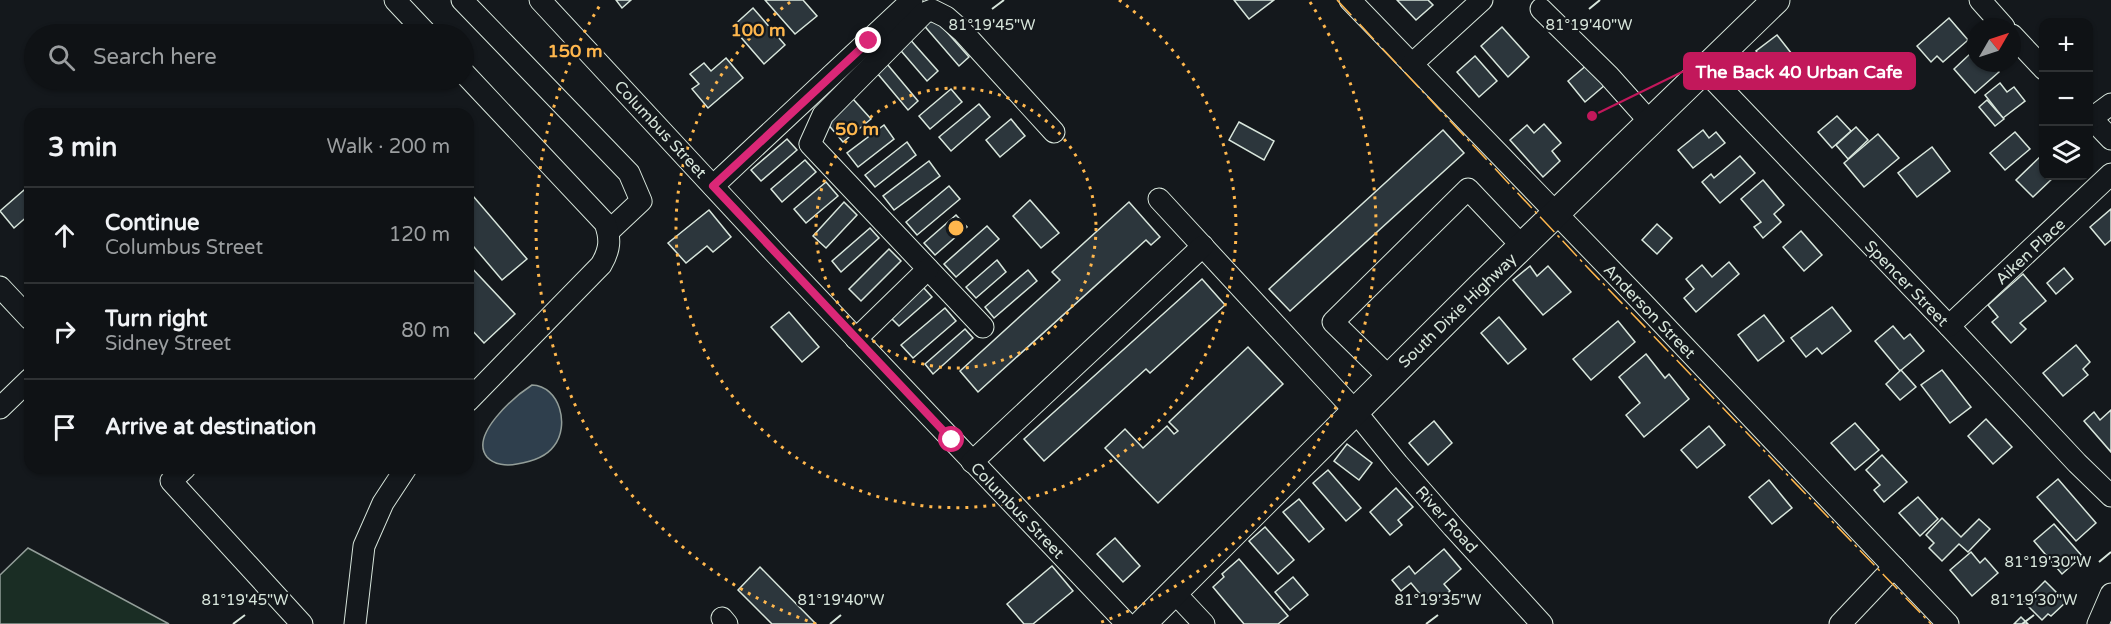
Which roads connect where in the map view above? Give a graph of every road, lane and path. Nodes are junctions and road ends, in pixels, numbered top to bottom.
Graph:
1 (395, 0) edge
2 (462, 0) edge
3 (540, 0) edge
4 (912, 0) edge
5 (1350, 0) edge
6 (1482, 0) edge
7 (1776, 0) edge
8 (1980, 0) edge
9 (1541, 9) dead end
10 (1996, 18) edge
11 (418, 24) edge
12 (2021, 45) edge
13 (1412, 64) junction
14 (2039, 65) edge
15 (1704, 70) junction
16 (474, 84) edge
17 (2111, 104) edge
18 (2093, 115) edge
19 (787, 118) junction
20 (2093, 120) edge
21 (1651, 123) junction
22 (1054, 132) dead end
23 (2111, 139) edge
24 (810, 144) junction
25 (2111, 174) edge
26 (713, 186) junction
27 (1159, 199) dead end
28 (1556, 214) junction
29 (608, 232) junction
30 (1203, 246) junction
31 (1522, 246) junction
32 (928, 269) junction
33 (0, 287) edge
34 (24, 313) edge
35 (1949, 326) junction
36 (983, 327) dead end
37 (856, 339) junction
38 (1389, 377) junction
39 (24, 385) edge
40 (474, 395) edge
41 (0, 408) edge
42 (1355, 411) junction
43 (972, 462) junction
44 (179, 474) edge
45 (402, 474) edge
46 (2111, 496) edge
47 (1894, 567) junction
48 (1174, 592) junction
49 (2111, 594) edge
50 (302, 624) edge
51 (355, 624) edge
52 (1127, 624) edge
53 (1142, 624) edge
54 (1204, 624) edge
55 (1542, 624) edge
56 (1840, 624) edge
57 (1948, 624) edge
58 (2098, 624) edge

1 - 11 street
2 - 29 street
3 - 26 street, Columbus Street
4 - 19 street
5 - 13 street, Anderson Street
6 - 13 street
7 - 15 main road, South Dixie Highway
8 - 10 street
9 - 21 street
12 - 14 street
13 - 28 street, Anderson Street
15 - 21 main road, South Dixie Highway
15 - 35 street, Spencer Street
16 - 29 street
17 - 18 street
19 - 24 street
19 - 26 street
20 - 23 street
21 - 28 main road, South Dixie Highway
22 - 24 street
24 - 32 street
25 - 35 street, Aiken Place
26 - 37 street, Columbus Street
27 - 30 street, River Road
28 - 31 main road, South Dixie Highway
28 - 47 street, Anderson Street
29 - 40 street
30 - 42 street, River Road
30 - 43 street
31 - 38 main road, South Dixie Highway
31 - 38 street
32 - 36 street
32 - 37 street
33 - 34 street
35 - 46 street, Spencer Street
37 - 43 street, Columbus Street
38 - 42 main road, South Dixie Highway
39 - 41 street
42 - 48 main road, South Dixie Highway
42 - 55 street, River Road
43 - 52 street, Columbus Street
44 - 50 street
45 - 51 street
47 - 56 street
47 - 57 street, Anderson Street
48 - 53 main road, South Dixie Highway
48 - 54 street
49 - 58 street

